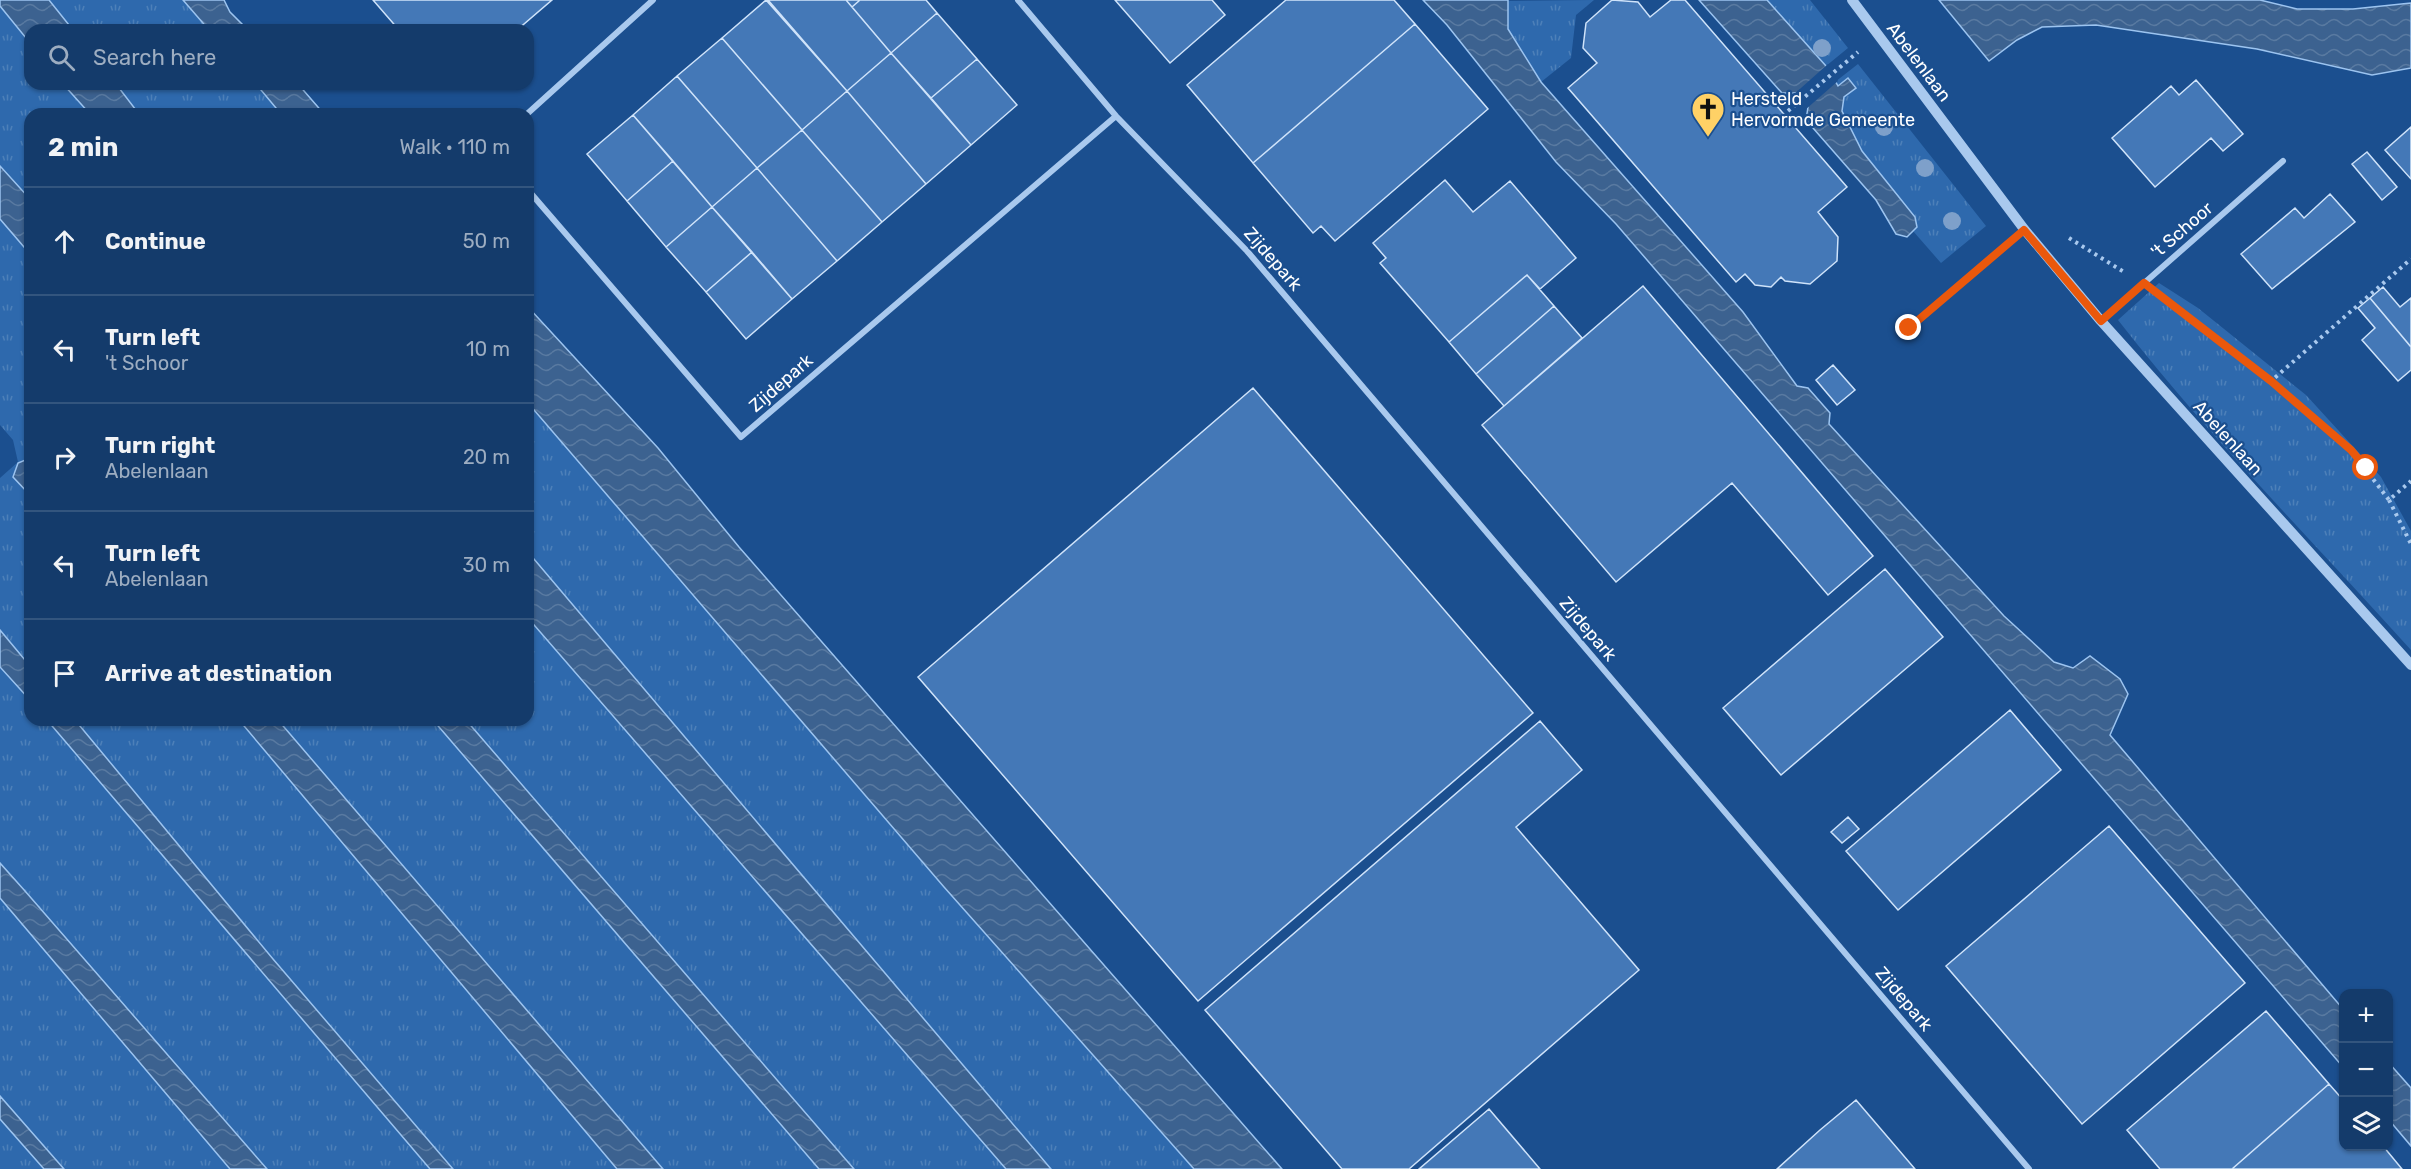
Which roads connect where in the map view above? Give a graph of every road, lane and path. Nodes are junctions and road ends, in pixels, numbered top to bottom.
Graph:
1 (653, 0) edge
2 (1018, 0) edge
3 (1852, 0) edge
4 (1854, 56) dead end
5 (534, 108) edge
6 (1788, 111) dead end
7 (1116, 116) junction
8 (2283, 160) dead end
9 (534, 197) edge
10 (2024, 230) junction
11 (2064, 233) dead end
12 (2411, 259) edge
13 (2144, 283) junction
14 (2101, 321) junction
15 (1909, 328) dead end
16 (2271, 381) junction
17 (2410, 482) edge
18 (2389, 500) junction
19 (2411, 544) edge
20 (2411, 666) edge
21 (2029, 1169) edge

1 - 5 street
2 - 7 street, Zijdepark
3 - 10 street, Abelenlaan
4 - 6 path
7 - 9 street, Zijdepark
7 - 21 street, Zijdepark
8 - 13 street, 't Schoor
10 - 14 street, Abelenlaan
10 - 15 lane
11 - 13 path
12 - 16 path
13 - 14 street, 't Schoor
13 - 16 path
14 - 20 street, Abelenlaan
16 - 18 path
17 - 18 path
18 - 19 path

